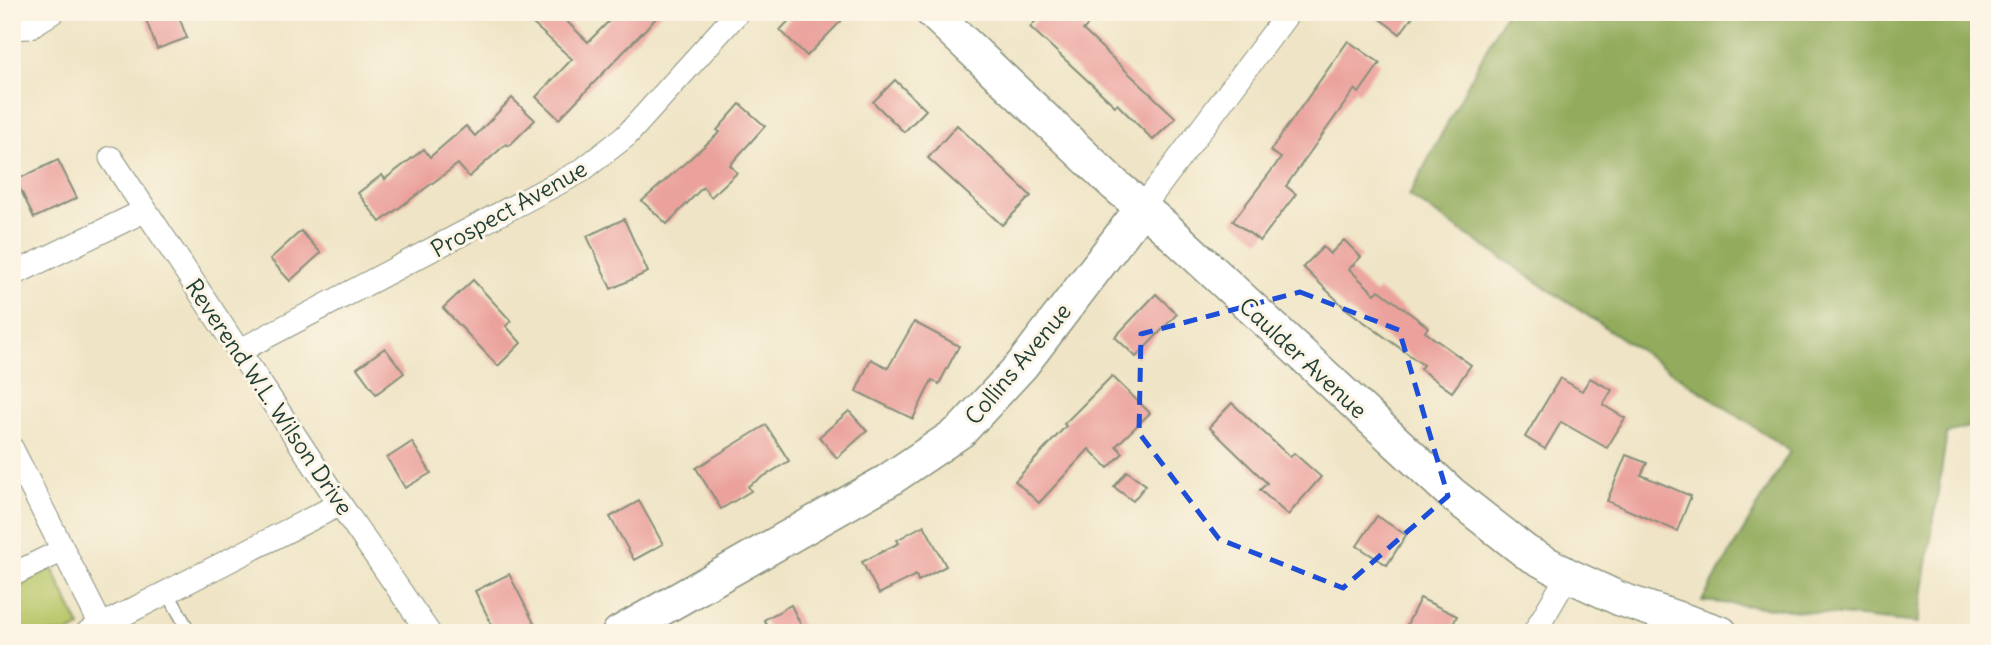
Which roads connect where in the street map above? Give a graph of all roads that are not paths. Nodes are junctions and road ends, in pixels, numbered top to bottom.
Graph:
1 (54, 12) edge
2 (738, 12) edge
3 (933, 12) edge
4 (1289, 12) edge
5 (12, 28) edge
6 (111, 158) dead end
7 (1142, 208) junction
8 (144, 211) junction
9 (12, 275) edge
10 (239, 351) junction
11 (12, 449) edge
12 (340, 503) junction
13 (63, 550) junction
14 (12, 575) edge
15 (1568, 575) junction
16 (168, 593) junction
17 (94, 629) edge
18 (190, 633) edge
19 (429, 633) edge
20 (619, 633) edge
21 (1534, 633) edge
22 (1721, 633) edge

1 - 5 street
2 - 10 street, Prospect Avenue
3 - 7 street, Caulder Avenue
4 - 7 street, Collins Avenue
6 - 8 street, Reverend W.L. Wilson Drive
7 - 15 street, Caulder Avenue
7 - 20 street, Collins Avenue
8 - 9 street
8 - 10 street, Reverend W.L. Wilson Drive
10 - 12 street, Reverend W.L. Wilson Drive
11 - 13 street
12 - 16 street
12 - 19 street, Reverend W.L. Wilson Drive
13 - 14 street
13 - 17 street
15 - 21 street
15 - 22 street, Caulder Avenue
16 - 17 street
16 - 18 lane

